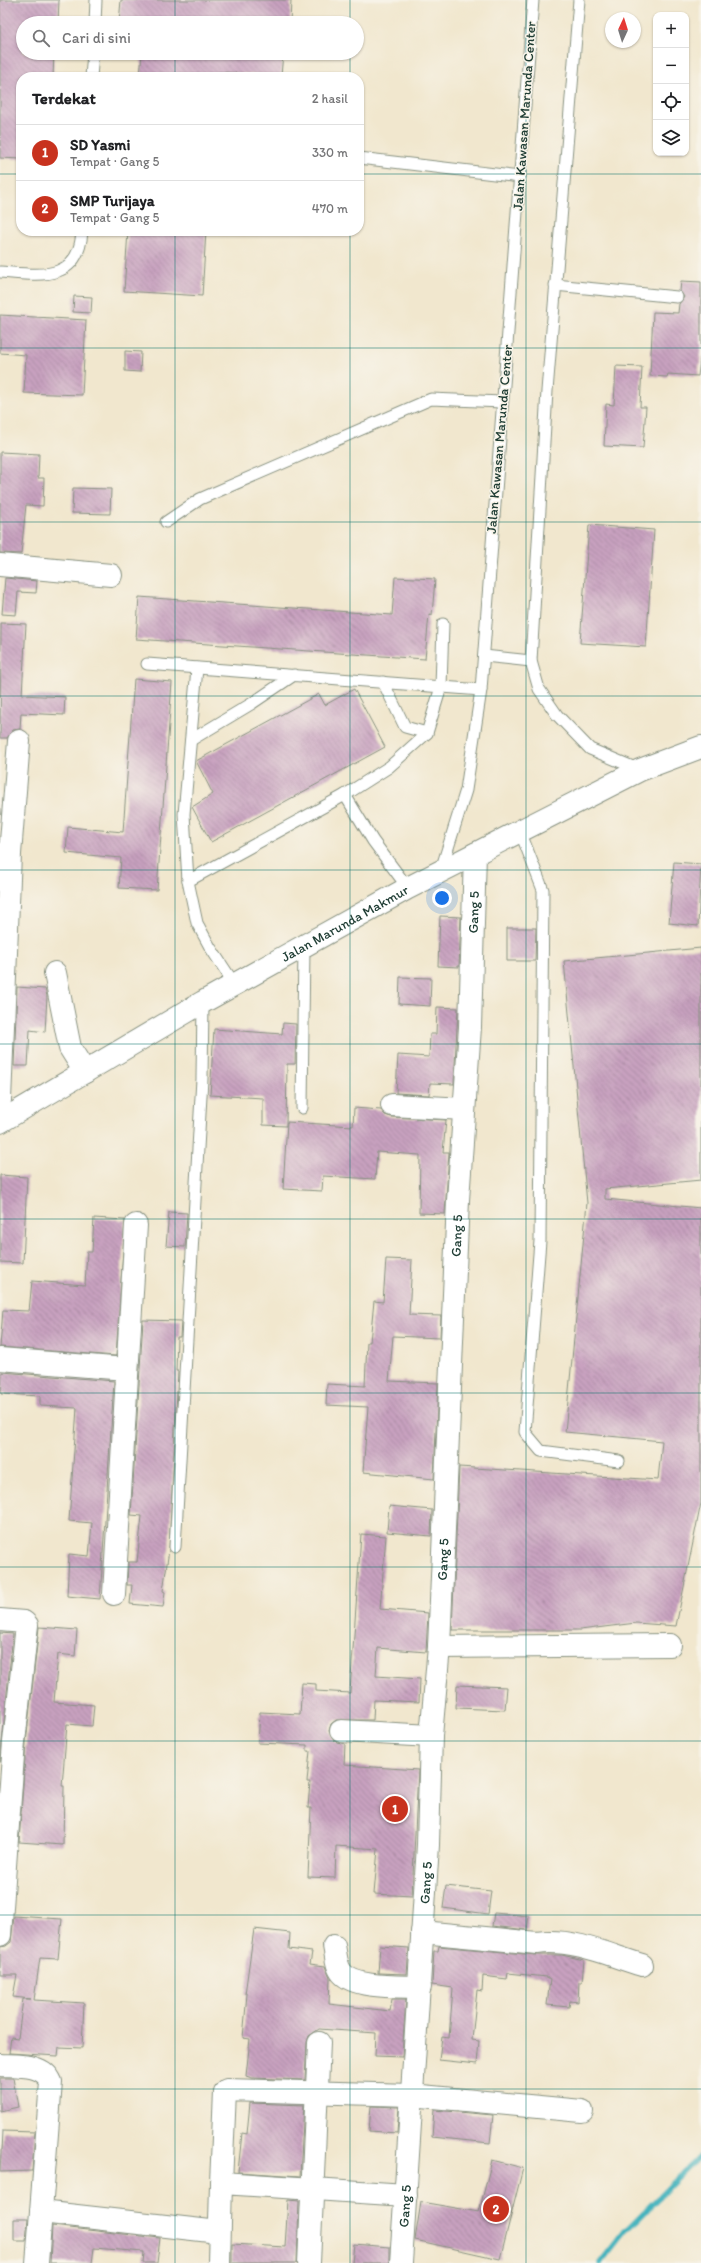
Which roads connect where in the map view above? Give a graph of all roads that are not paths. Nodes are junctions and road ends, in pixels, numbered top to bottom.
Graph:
1 (96, 0) edge
2 (533, 0) edge
3 (579, 0) edge
4 (95, 16) edge
5 (92, 60) edge
6 (91, 72) edge
7 (364, 159) edge
8 (520, 177) junction
9 (81, 236) edge
10 (0, 272) edge
11 (555, 285) junction
12 (677, 297) dead end
13 (502, 402) junction
14 (166, 522) dead end
15 (0, 565) edge
16 (111, 575) dead end
17 (443, 624) dead end
18 (484, 656) junction
19 (531, 661) junction
20 (147, 664) dead end
21 (197, 668) junction
22 (294, 675) junction
23 (383, 682) junction
24 (441, 687) junction
25 (481, 690) junction
26 (427, 733) junction
27 (191, 740) junction
28 (19, 741) dead end
29 (701, 747) edge
30 (640, 770) junction
31 (345, 795) junction
32 (520, 831) junction
33 (475, 854) junction
34 (440, 873) junction
35 (188, 881) junction
36 (408, 888) junction
37 (304, 947) junction
38 (55, 973) dead end
39 (236, 985) junction
40 (203, 1002) junction
41 (85, 1072) junction
42 (0, 1100) edge
43 (392, 1105) dead end
44 (302, 1108) dead end
45 (464, 1109) junction
46 (0, 1122) edge
47 (136, 1226) dead end
48 (0, 1359) edge
49 (126, 1369) junction
50 (619, 1461) dead end
51 (176, 1546) dead end
52 (114, 1594) dead end
53 (0, 1620) edge
54 (670, 1645) dead end
55 (439, 1647) junction
56 (341, 1731) dead end
57 (431, 1736) junction
58 (422, 1932) junction
59 (0, 1935) edge
60 (334, 1946) dead end
61 (642, 1965) dead end
62 (420, 1987) junction
63 (319, 2043) dead end
64 (0, 2065) edge
65 (317, 2091) junction
66 (411, 2095) junction
67 (582, 2111) dead end
68 (221, 2182) junction
69 (312, 2188) junction
70 (406, 2195) junction
71 (41, 2212) junction
72 (219, 2232) junction
73 (36, 2263) edge
74 (219, 2263) edge
75 (309, 2263) edge
76 (401, 2263) edge

1 - 4 lane
2 - 8 lane, Jalan Kawasan Marunda Center
3 - 11 lane
5 - 6 lane
7 - 8 lane
8 - 13 lane, Jalan Kawasan Marunda Center
9 - 10 lane
11 - 12 lane
11 - 19 lane
13 - 14 lane
13 - 18 lane, Jalan Kawasan Marunda Center
15 - 16 street
17 - 24 lane
18 - 19 lane
18 - 25 lane, Jalan Kawasan Marunda Center
19 - 30 lane
20 - 21 lane
21 - 22 lane
21 - 27 lane
22 - 23 lane
22 - 27 lane
23 - 24 lane
23 - 26 lane
24 - 25 lane
24 - 26 lane
25 - 34 lane, Jalan Kawasan Marunda Center
26 - 31 lane
27 - 35 lane
28 - 42 street
29 - 30 street, Jalan Marunda Makmur
30 - 32 street, Jalan Marunda Makmur
31 - 35 lane
31 - 36 lane
32 - 33 street, Jalan Marunda Makmur
32 - 50 lane
33 - 34 street, Jalan Marunda Makmur
33 - 45 street, Gang 5
34 - 36 street, Jalan Marunda Makmur
35 - 39 lane
36 - 37 street, Jalan Marunda Makmur
37 - 39 street, Jalan Marunda Makmur
37 - 44 lane
38 - 41 street
39 - 40 street, Jalan Marunda Makmur
40 - 41 street, Jalan Marunda Makmur
40 - 51 lane
41 - 46 street, Jalan Marunda Makmur
43 - 45 street
45 - 55 street, Gang 5
47 - 49 street
48 - 49 street
49 - 52 street
53 - 59 street
54 - 55 street
55 - 57 street, Gang 5
56 - 57 street
57 - 58 street, Gang 5
58 - 61 street
58 - 62 street, Gang 5
60 - 62 street
62 - 66 street, Gang 5
63 - 65 street
64 - 71 street
65 - 66 street
65 - 68 street
65 - 69 street
66 - 67 street
66 - 70 street, Gang 5
68 - 69 street
68 - 72 street
69 - 70 street
69 - 75 street
70 - 76 street, Gang 5
71 - 72 street
71 - 73 street
72 - 74 street

